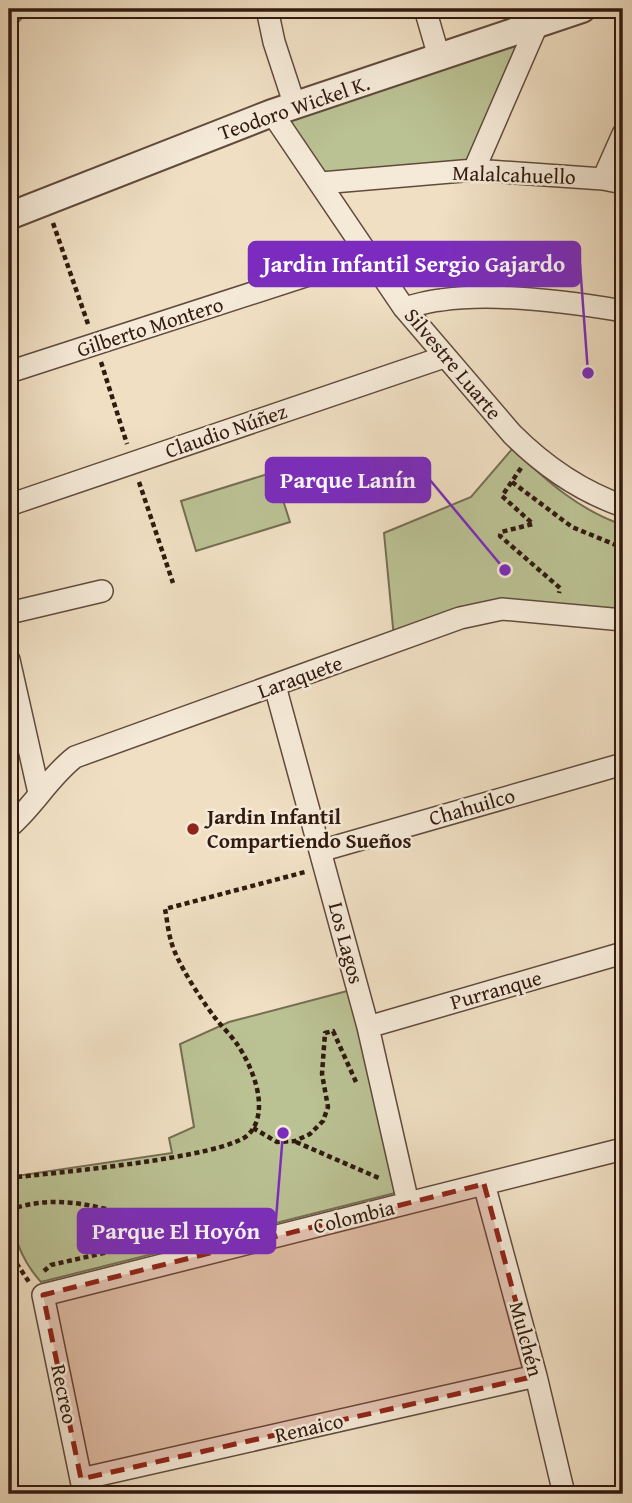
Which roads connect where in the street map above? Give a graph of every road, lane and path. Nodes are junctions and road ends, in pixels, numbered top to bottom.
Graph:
1 (267, 9) edge
2 (425, 9) edge
3 (582, 9) edge
4 (537, 25) junction
5 (439, 57) junction
6 (284, 109) junction
7 (623, 134) edge
8 (474, 170) junction
9 (613, 181) edge
10 (321, 183) junction
11 (46, 202) junction
12 (9, 216) edge
13 (370, 255) junction
14 (404, 308) junction
15 (623, 311) edge
16 (96, 345) junction
17 (444, 357) junction
18 (9, 372) edge
19 (531, 453) junction
20 (133, 463) junction
21 (512, 482) junction
22 (9, 505) edge
23 (623, 506) edge
24 (623, 548) edge
25 (173, 583) dead end
26 (102, 591) dead end
27 (9, 613) edge
28 (545, 613) junction
29 (623, 620) edge
30 (9, 660) edge
31 (275, 686) junction
32 (623, 764) edge
33 (39, 793) junction
34 (9, 827) edge
35 (322, 859) junction
36 (623, 953) edge
37 (368, 1027) junction
38 (360, 1089) dead end
39 (253, 1128) junction
40 (295, 1141) junction
41 (623, 1149) edge
42 (9, 1178) edge
43 (484, 1184) junction
44 (406, 1194) junction
45 (9, 1210) edge
46 (214, 1228) dead end
47 (201, 1230) junction
48 (9, 1239) edge
49 (39, 1292) junction
50 (536, 1376) junction
51 (83, 1487) edge
52 (564, 1494) edge

1 - 6 street, Silvestre Luarte
2 - 5 street
3 - 4 street, Teodoro Wickel K.
4 - 5 street, Teodoro Wickel K.
4 - 8 street
5 - 6 street, Teodoro Wickel K.
6 - 10 street, Silvestre Luarte
6 - 11 street, Teodoro Wickel K.
7 - 9 street
8 - 9 street, Malalcahuello
8 - 10 street, Malalcahuello
10 - 13 street, Silvestre Luarte
11 - 12 street, Teodoro Wickel K.
11 - 16 path
13 - 14 street, Silvestre Luarte
13 - 16 street, Gilberto Montero
14 - 15 street
14 - 17 street, Silvestre Luarte
16 - 18 street, Gilberto Montero
16 - 20 path
17 - 19 street, Silvestre Luarte
17 - 20 street, Claudio Núñez
19 - 21 path
19 - 23 street, Silvestre Luarte
20 - 22 street, Claudio Núñez
20 - 25 path
21 - 24 path
21 - 28 path
26 - 27 street
28 - 29 street, Laraquete
28 - 31 street, Laraquete
30 - 33 street
31 - 33 street, Laraquete
31 - 35 street, Los Lagos
32 - 35 street, Chahuilco
33 - 34 street, Laraquete
35 - 37 street, Los Lagos
35 - 39 path
36 - 37 street, Purranque
37 - 44 street, Los Lagos
38 - 40 path
39 - 40 path
39 - 42 path
40 - 44 path
41 - 43 street, Colombia
43 - 44 street, Colombia
43 - 50 street, Mulchén
44 - 49 street, Colombia
45 - 47 path
46 - 47 path
47 - 49 path
48 - 49 path
49 - 51 street, Recreo
50 - 51 street, Renaico
50 - 52 street, Mulchén

